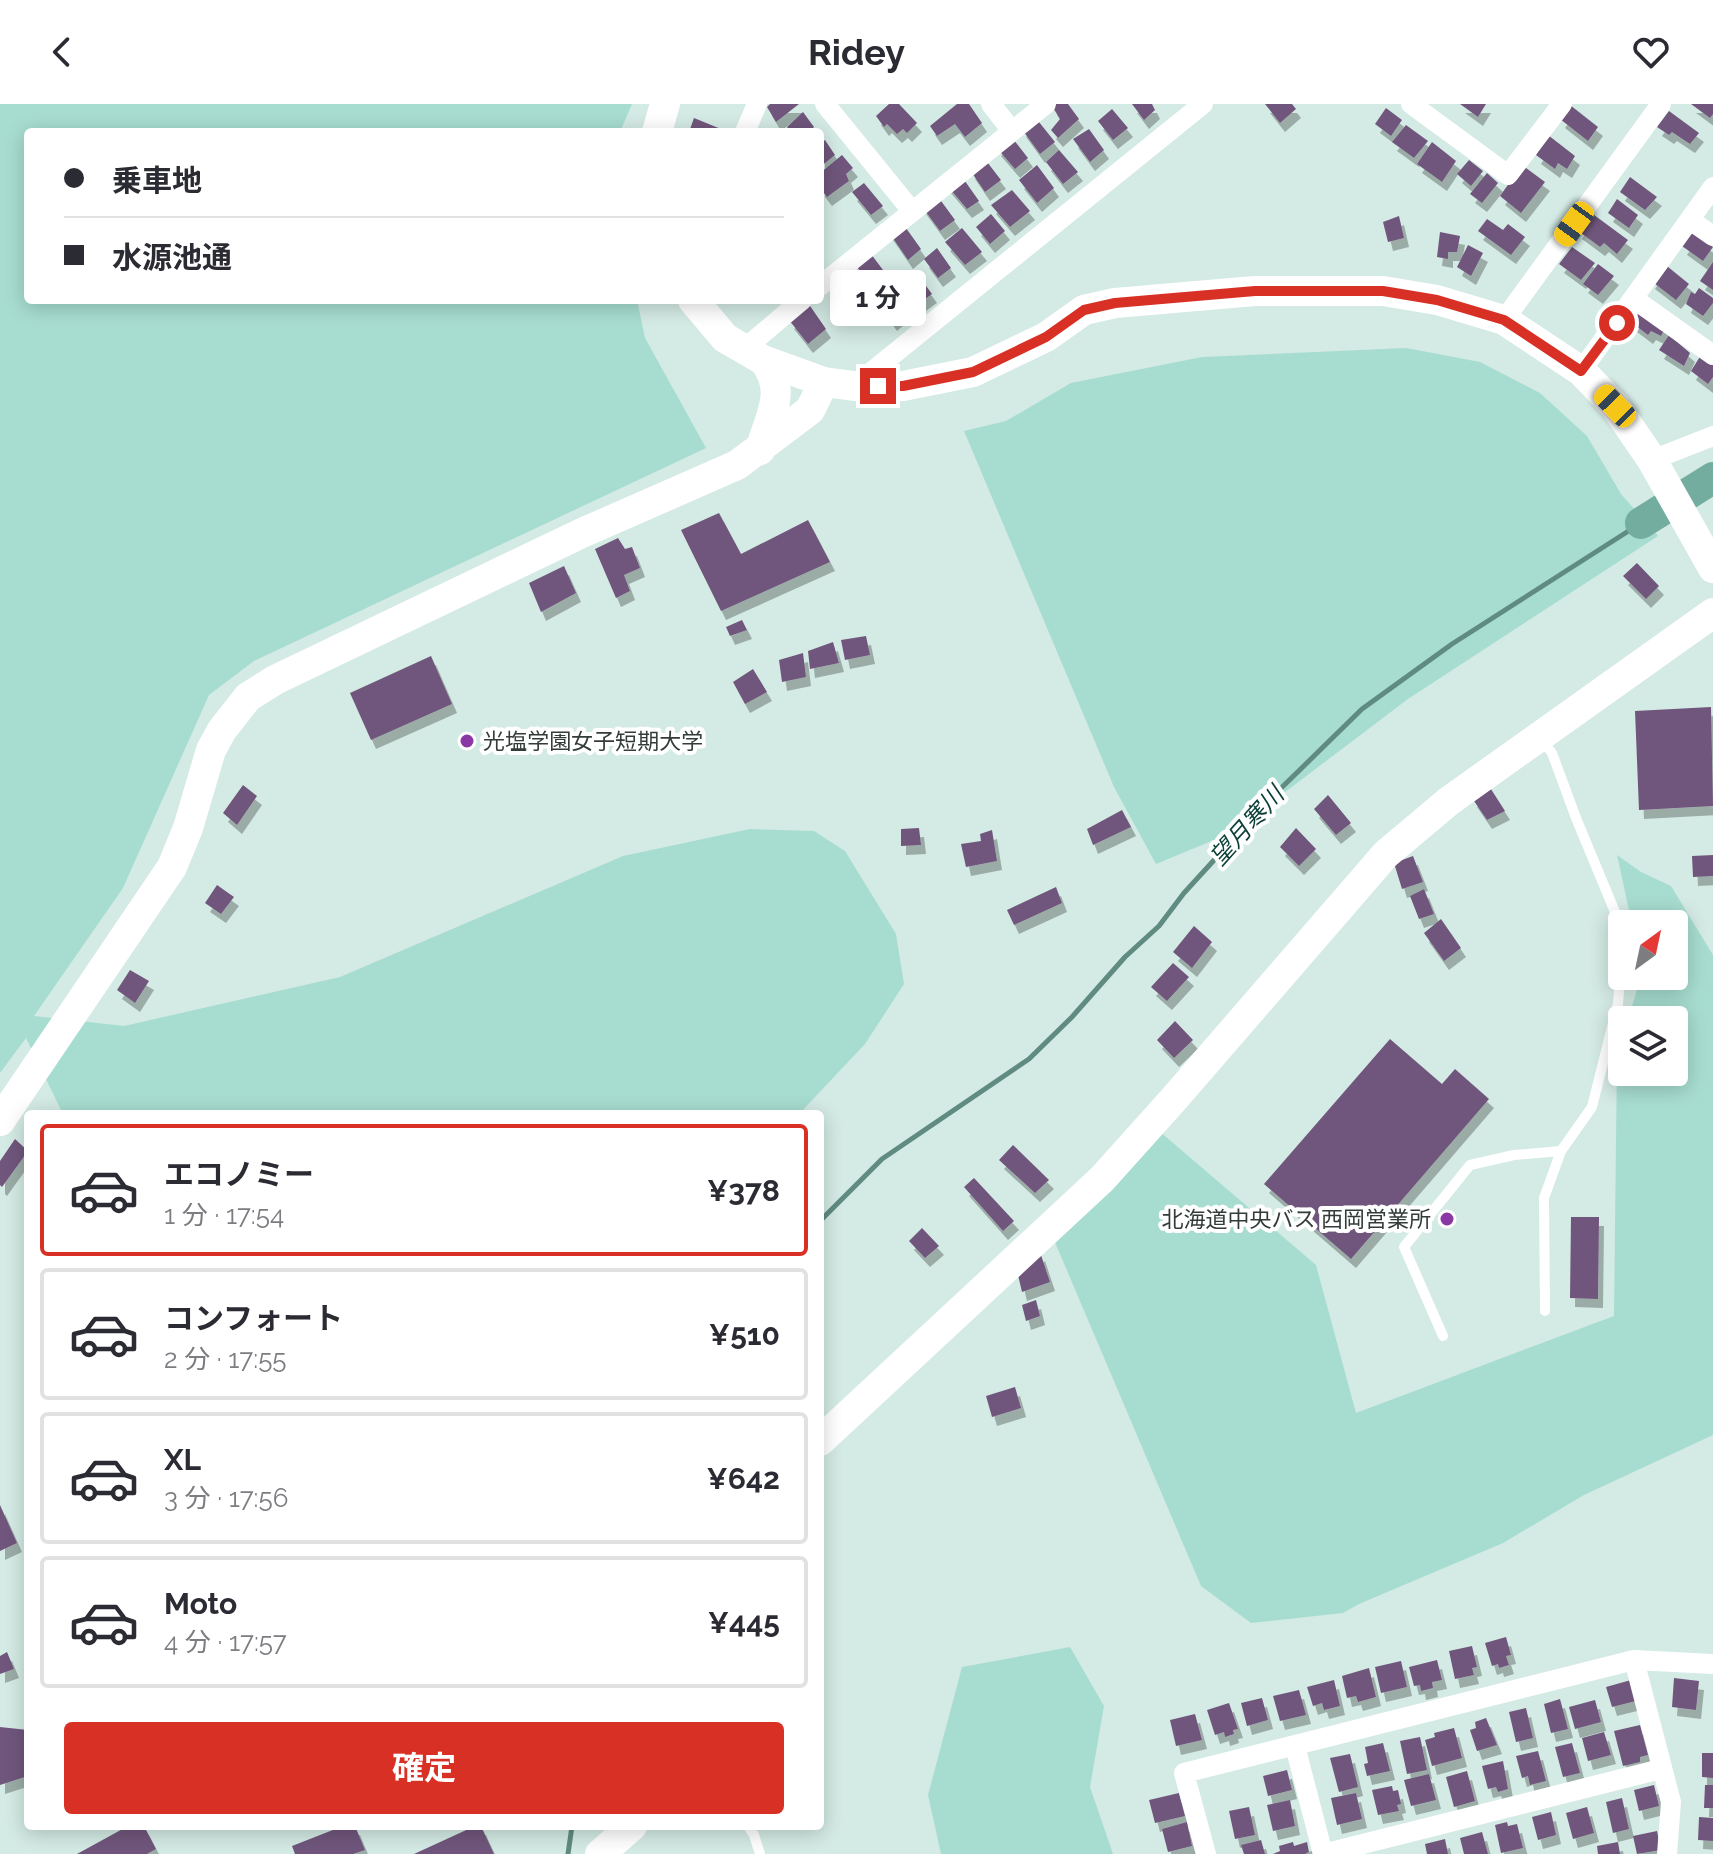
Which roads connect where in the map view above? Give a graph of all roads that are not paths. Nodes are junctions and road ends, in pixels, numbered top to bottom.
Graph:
1 (665, 104) edge
2 (757, 104) edge
3 (825, 104) edge
4 (991, 104) edge
5 (1046, 104) edge
6 (1203, 104) edge
7 (1411, 104) edge
8 (1562, 104) edge
9 (1661, 104) edge
10 (658, 128) edge
11 (747, 128) edge
12 (1012, 131) junction
13 (1713, 187) edge
14 (912, 211) junction
15 (1690, 220) junction
16 (1713, 236) edge
17 (824, 283) edge
18 (1634, 299) junction
19 (696, 304) edge
20 (798, 304) edge
21 (1504, 320) junction
22 (753, 355) junction
23 (1713, 355) edge
24 (1581, 371) junction
25 (839, 384) junction
26 (1713, 436) edge
27 (760, 450) junction
28 (1659, 470) junction
29 (1708, 558) edge
30 (1713, 613) edge
31 (1539, 736) junction
32 (0, 1121) edge
33 (1561, 1151) junction
34 (1545, 1311) dead end
35 (1443, 1336) dead end
36 (824, 1437) edge
37 (1634, 1660) junction
38 (1713, 1664) edge
39 (1295, 1746) junction
40 (1661, 1769) junction
41 (628, 1830) edge
42 (751, 1830) edge
43 (604, 1852) edge
44 (760, 1854) edge
45 (1206, 1854) edge
46 (1323, 1854) edge
47 (1667, 1854) edge

1 - 10 street
2 - 11 street
3 - 14 street
4 - 12 street
5 - 12 street
6 - 25 street
7 - 8 street
9 - 21 street
12 - 14 street
13 - 15 street
14 - 17 street
15 - 16 street
15 - 18 street
18 - 23 street
18 - 24 street
19 - 22 street
20 - 22 street
21 - 24 street
21 - 25 street
22 - 25 street
22 - 27 street
24 - 28 street
25 - 27 street
26 - 28 street
27 - 32 street
28 - 29 street
30 - 31 street
31 - 33 lane
31 - 36 street
33 - 34 lane
33 - 35 lane
37 - 38 street
37 - 39 street
37 - 40 street
39 - 45 street
39 - 46 street
40 - 46 street
40 - 47 street
41 - 43 street
42 - 44 lane

